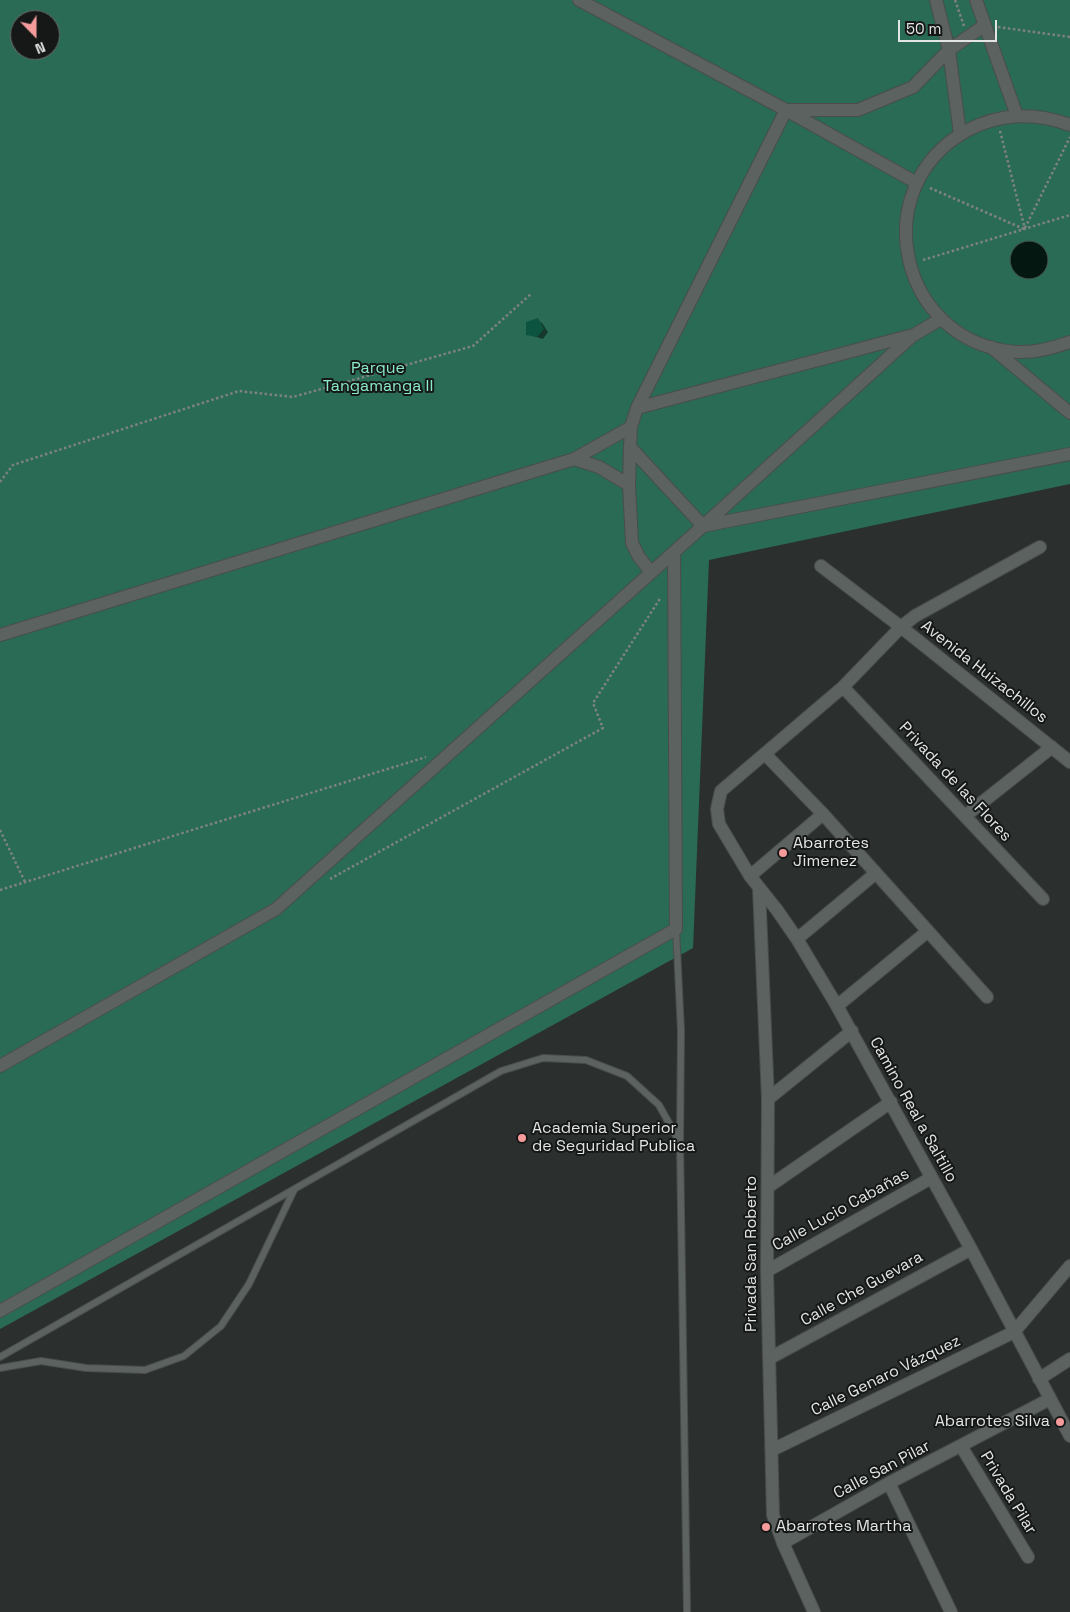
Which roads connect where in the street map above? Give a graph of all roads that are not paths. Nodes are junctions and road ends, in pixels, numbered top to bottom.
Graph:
1 (579, 0) edge
2 (936, 0) edge
3 (976, 0) edge
4 (985, 25) junction
5 (949, 50) junction
6 (786, 110) junction
7 (1017, 116) junction
8 (1070, 125) edge
9 (960, 134) junction
10 (917, 183) junction
11 (941, 319) junction
12 (912, 336) junction
13 (1070, 342) edge
14 (990, 347) junction
15 (637, 408) junction
16 (1070, 413) edge
17 (631, 427) junction
18 (630, 447) junction
19 (1070, 454) edge
20 (574, 459) junction
21 (629, 485) junction
22 (703, 526) junction
23 (1040, 547) dead end
24 (674, 552) junction
25 (821, 566) dead end
26 (651, 572) junction
27 (901, 627) junction
28 (0, 635) edge
29 (843, 687) junction
30 (1052, 747) junction
31 (765, 754) junction
32 (1070, 762) edge
33 (823, 814) junction
34 (965, 816) junction
35 (876, 873) junction
36 (750, 876) junction
37 (759, 888) junction
38 (1043, 899) dead end
39 (676, 929) junction
40 (928, 930) junction
41 (797, 939) junction
42 (987, 996) dead end
43 (838, 1006) junction
44 (852, 1031) junction
45 (0, 1066) edge
46 (768, 1099) junction
47 (891, 1102) junction
48 (680, 1143) junction
49 (931, 1178) junction
50 (768, 1187) junction
51 (294, 1189) junction
52 (971, 1249) junction
53 (1070, 1266) edge
54 (767, 1271) junction
55 (0, 1311) edge
56 (1014, 1332) junction
57 (0, 1357) edge
58 (770, 1358) junction
59 (1070, 1359) edge
60 (0, 1368) edge
61 (1039, 1379) junction
62 (1050, 1399) junction
63 (1070, 1436) edge
64 (961, 1446) junction
65 (772, 1450) junction
66 (889, 1484) junction
67 (783, 1542) junction
68 (1028, 1557) dead end
69 (687, 1612) edge
70 (814, 1612) edge
71 (951, 1612) edge

1 - 6 street
2 - 5 street
3 - 4 street
4 - 5 street
4 - 7 street
5 - 6 street
5 - 9 street
6 - 10 street
6 - 15 street
7 - 8 street
7 - 9 street
9 - 10 street
10 - 11 street
11 - 12 street
11 - 14 street
12 - 15 street
12 - 22 street
13 - 14 street
14 - 16 street
15 - 17 street
17 - 18 street
17 - 20 street
18 - 21 street
18 - 22 street
19 - 22 street
20 - 21 street
20 - 28 street
21 - 26 street
22 - 24 street
23 - 27 street
24 - 26 street
24 - 39 street
25 - 27 street, Avenida Huizachillos
26 - 45 street
27 - 29 street
27 - 30 street, Avenida Huizachillos
29 - 31 street
29 - 34 street, Privada de las Flores
30 - 32 street, Avenida Huizachillos
30 - 34 street
31 - 33 street
31 - 36 street, Camino Real a Saltillo
33 - 35 street
33 - 36 street
34 - 38 street, Privada de las Flores
35 - 40 street
35 - 41 street
36 - 37 street, Camino Real a Saltillo
37 - 41 street, Camino Real a Saltillo
37 - 46 street, Privada San Roberto
39 - 48 lane
39 - 55 street
40 - 42 street
40 - 43 street
41 - 43 street, Camino Real a Saltillo
43 - 44 street, Camino Real a Saltillo
44 - 46 street
44 - 47 street, Camino Real a Saltillo
46 - 50 street, Privada San Roberto
47 - 49 street, Camino Real a Saltillo
47 - 50 street
48 - 51 lane
48 - 69 lane
49 - 52 street, Camino Real a Saltillo
49 - 54 street, Calle Lucio Cabañas
50 - 54 street, Privada San Roberto
51 - 57 lane
51 - 60 lane
52 - 56 street, Camino Real a Saltillo
52 - 58 street, Calle Che Guevara
53 - 56 street
54 - 58 street, Privada San Roberto
56 - 61 street, Camino Real a Saltillo
56 - 65 street, Calle Genaro Vázquez
58 - 65 street, Privada San Roberto
59 - 61 street
61 - 62 street, Camino Real a Saltillo
62 - 63 street, Camino Real a Saltillo
62 - 64 street, Calle San Pilar
64 - 66 street, Calle San Pilar
64 - 68 street, Privada Pilar
65 - 67 street, Privada San Roberto
66 - 67 street, Calle San Pilar
66 - 71 street
67 - 70 street, Privada San Roberto

